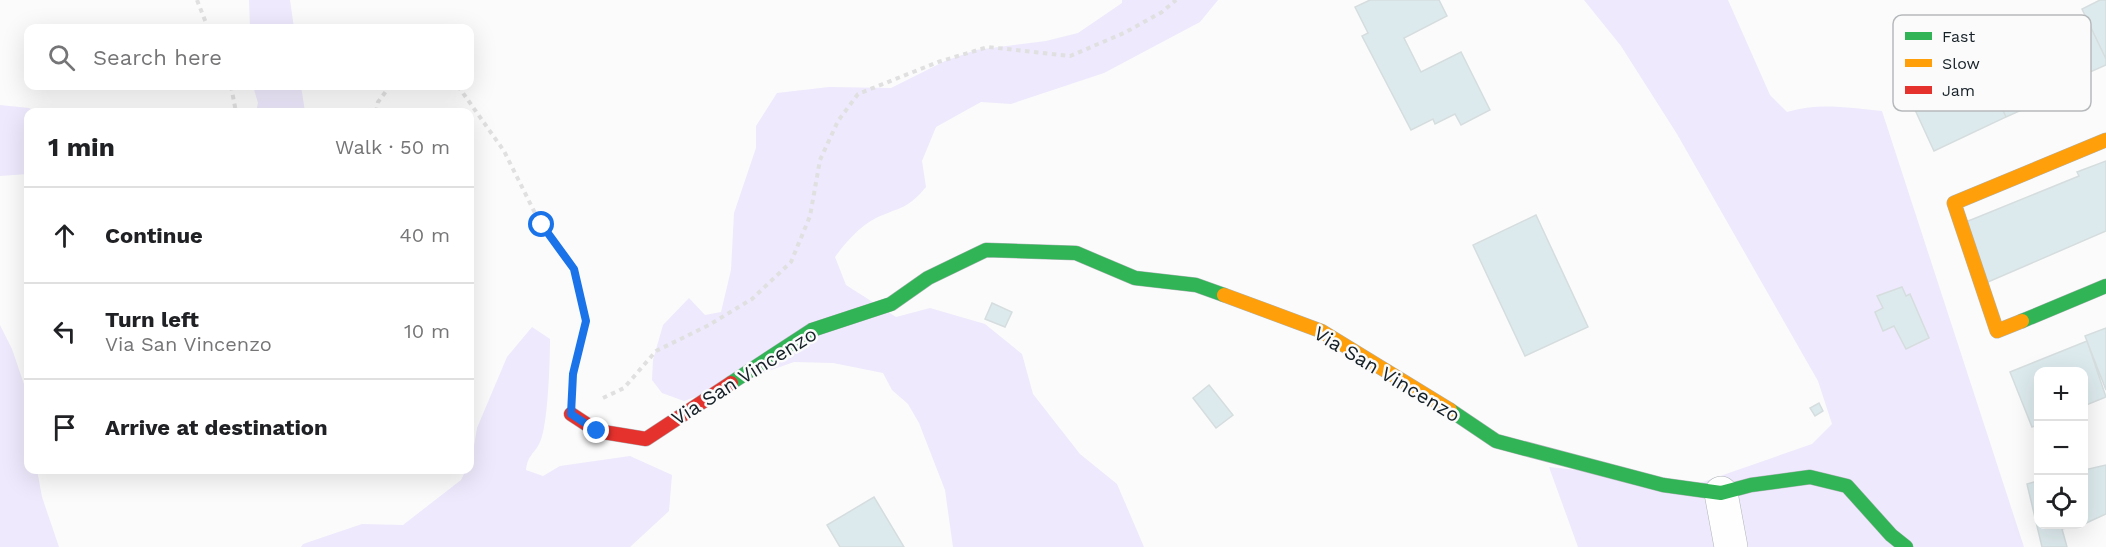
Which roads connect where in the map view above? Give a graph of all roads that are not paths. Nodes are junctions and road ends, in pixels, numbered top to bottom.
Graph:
1 (2106, 140) edge
2 (2106, 286) edge
3 (571, 414) road end
4 (1721, 493) junction
5 (1731, 547) edge
6 (1906, 547) edge

1 - 2 street
3 - 4 street, Via San Vincenzo
4 - 5 street
4 - 6 street, Via San Vincenzo

